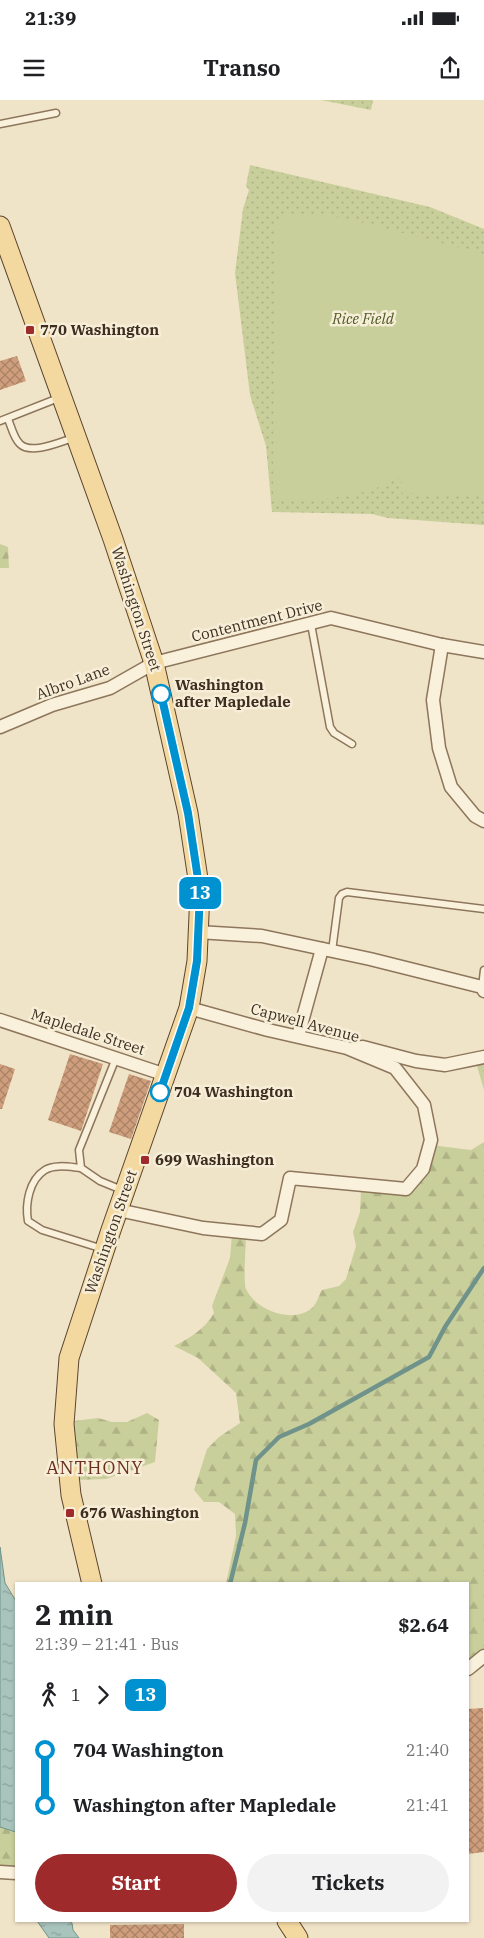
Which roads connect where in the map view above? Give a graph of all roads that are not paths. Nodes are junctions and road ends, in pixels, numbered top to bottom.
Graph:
1 (56, 113) dead end
2 (0, 124) edge
3 (0, 226) edge
4 (62, 397) junction
5 (8, 419) junction
6 (0, 422) edge
7 (77, 437) junction
8 (310, 624) junction
9 (442, 645) junction
10 (484, 652) edge
11 (154, 663) junction
12 (0, 727) edge
13 (352, 744) dead end
14 (484, 821) edge
15 (484, 909) edge
16 (198, 932) junction
17 (327, 950) junction
18 (484, 970) edge
19 (483, 989) edge
20 (189, 1008) junction
21 (0, 1020) edge
22 (298, 1036) junction
23 (347, 1048) junction
24 (484, 1057) edge
25 (116, 1058) junction
26 (166, 1075) junction
27 (81, 1168) junction
28 (125, 1191) junction
29 (118, 1210) junction
30 (104, 1250) junction
31 (92, 1582) edge
32 (484, 1656) edge
33 (469, 1668) edge
34 (0, 1872) edge
35 (15, 1873) edge
36 (288, 1922) edge
37 (298, 1938) edge

1 - 2 lane
3 - 4 main road, Washington Street
4 - 5 lane
4 - 7 main road, Washington Street
5 - 6 lane
5 - 7 lane
7 - 11 main road, Washington Street
8 - 9 street, Contentment Drive
8 - 11 street, Contentment Drive
8 - 13 lane
9 - 10 street, Contentment Drive
9 - 14 street
11 - 12 street, Albro Lane
11 - 16 main road, Washington Street
15 - 17 lane
16 - 17 street
16 - 20 main road, Washington Street
17 - 19 street
17 - 22 street
18 - 19 lane
20 - 22 street, Capwell Avenue
20 - 26 main road, Washington Street
21 - 25 street, Mapledale Street
22 - 23 street, Capwell Avenue
23 - 24 street
23 - 29 street, Capwell Avenue
25 - 26 street, Mapledale Street
25 - 27 lane
26 - 28 main road, Washington Street
27 - 28 lane
27 - 30 lane
28 - 29 main road, Washington Street
29 - 30 main road, Washington Street
30 - 31 main road, Washington Street
32 - 33 street
34 - 35 street
36 - 37 main road

